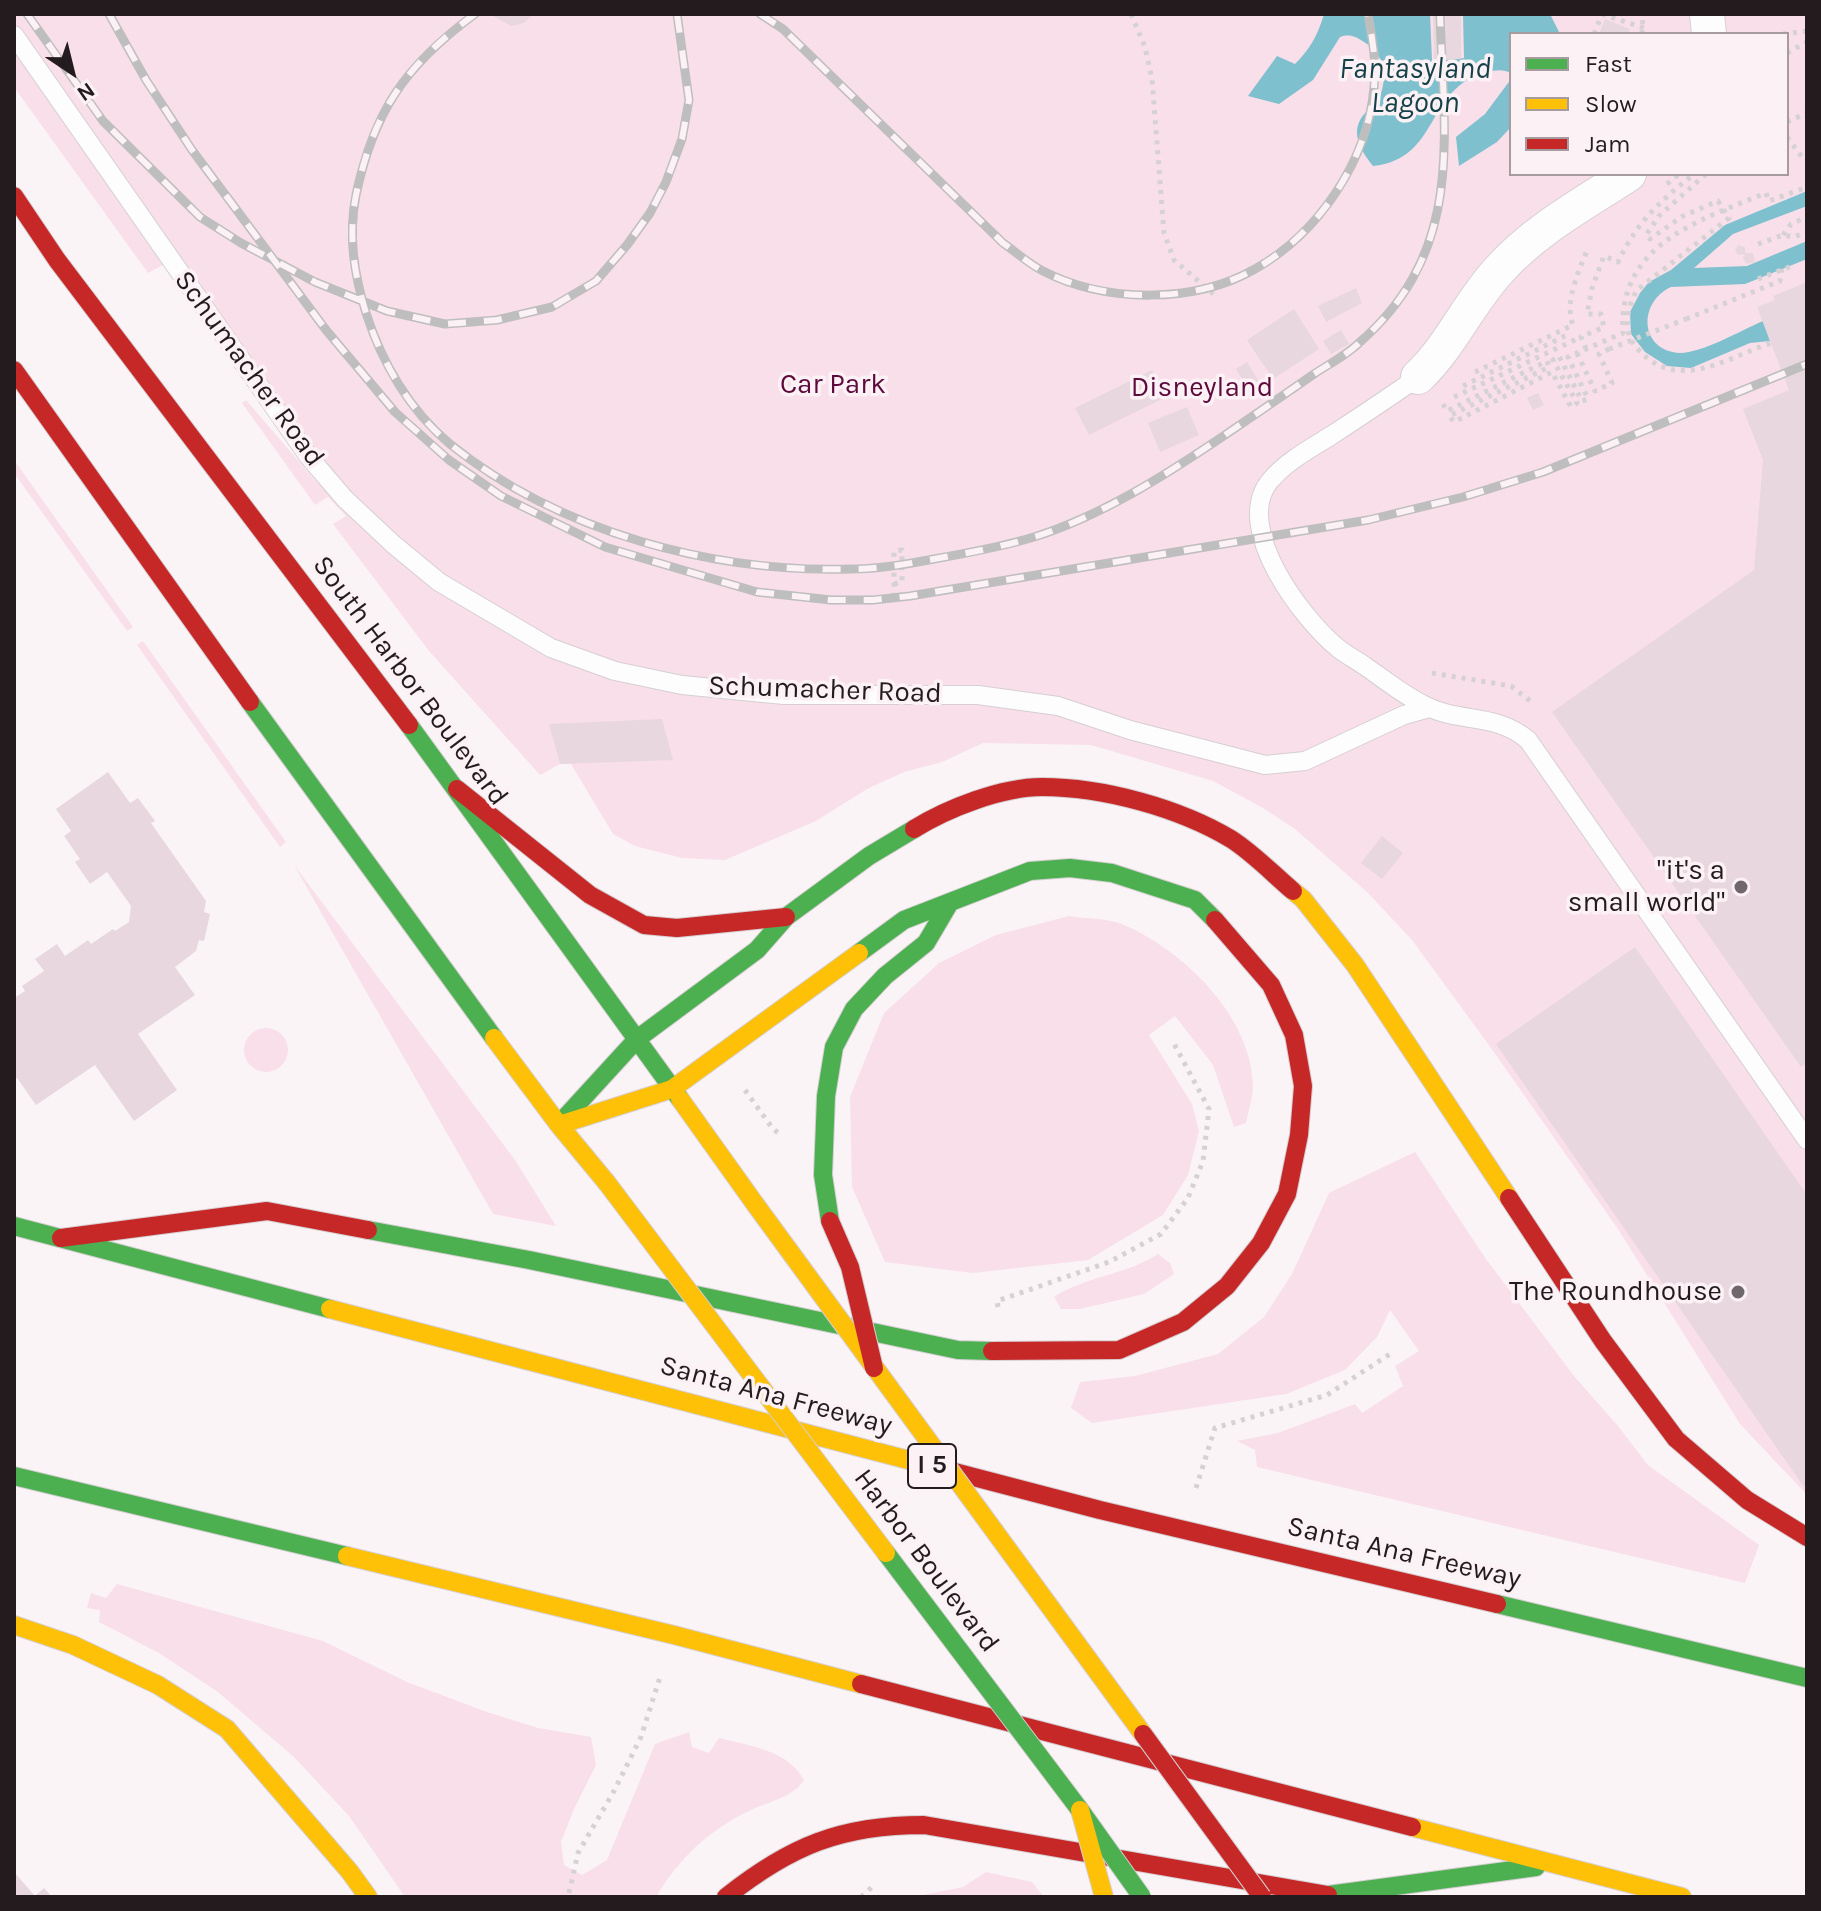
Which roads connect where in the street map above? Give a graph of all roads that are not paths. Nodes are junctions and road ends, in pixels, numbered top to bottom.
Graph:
1 (14, 35) edge
2 (1626, 176) edge
3 (14, 196) edge
4 (14, 370) edge
5 (1418, 377) joint
6 (1429, 708) junction
7 (457, 789) junction
8 (949, 904) junction
9 (786, 917) junction
10 (637, 1039) junction
11 (672, 1089) junction
12 (559, 1125) junction
13 (1807, 1140) edge
14 (14, 1226) edge
15 (61, 1238) junction
16 (874, 1368) junction
17 (14, 1476) edge
18 (1807, 1537) edge
19 (14, 1625) edge
20 (1807, 1678) edge
21 (1080, 1810) junction
22 (1556, 1864) junction
23 (368, 1897) edge
24 (726, 1897) edge
25 (1104, 1897) edge
26 (1142, 1897) edge
27 (1262, 1897) edge
28 (1682, 1897) edge

1 - 6 lane, Schumacher Road
2 - 5 street
3 - 7 main road, South Harbor Boulevard
4 - 12 main road
5 - 6 lane
6 - 13 lane
7 - 9 main road
7 - 10 main road, South Harbor Boulevard
8 - 11 main road
8 - 15 main road
8 - 16 main road, bridge
9 - 10 main road
9 - 18 main road
10 - 11 main road, South Harbor Boulevard
10 - 12 main road
11 - 12 main road
11 - 16 main road, South Harbor Boulevard, bridge
12 - 21 main road, Harbor Boulevard, bridge
14 - 15 main road, Santa Ana Freeway / I 5
15 - 20 main road, Santa Ana Freeway / I 5
16 - 27 main road, bridge
17 - 22 main road
19 - 23 main road
21 - 25 main road, bridge
21 - 26 main road, Harbor Boulevard, bridge
22 - 24 main road
22 - 28 main road

